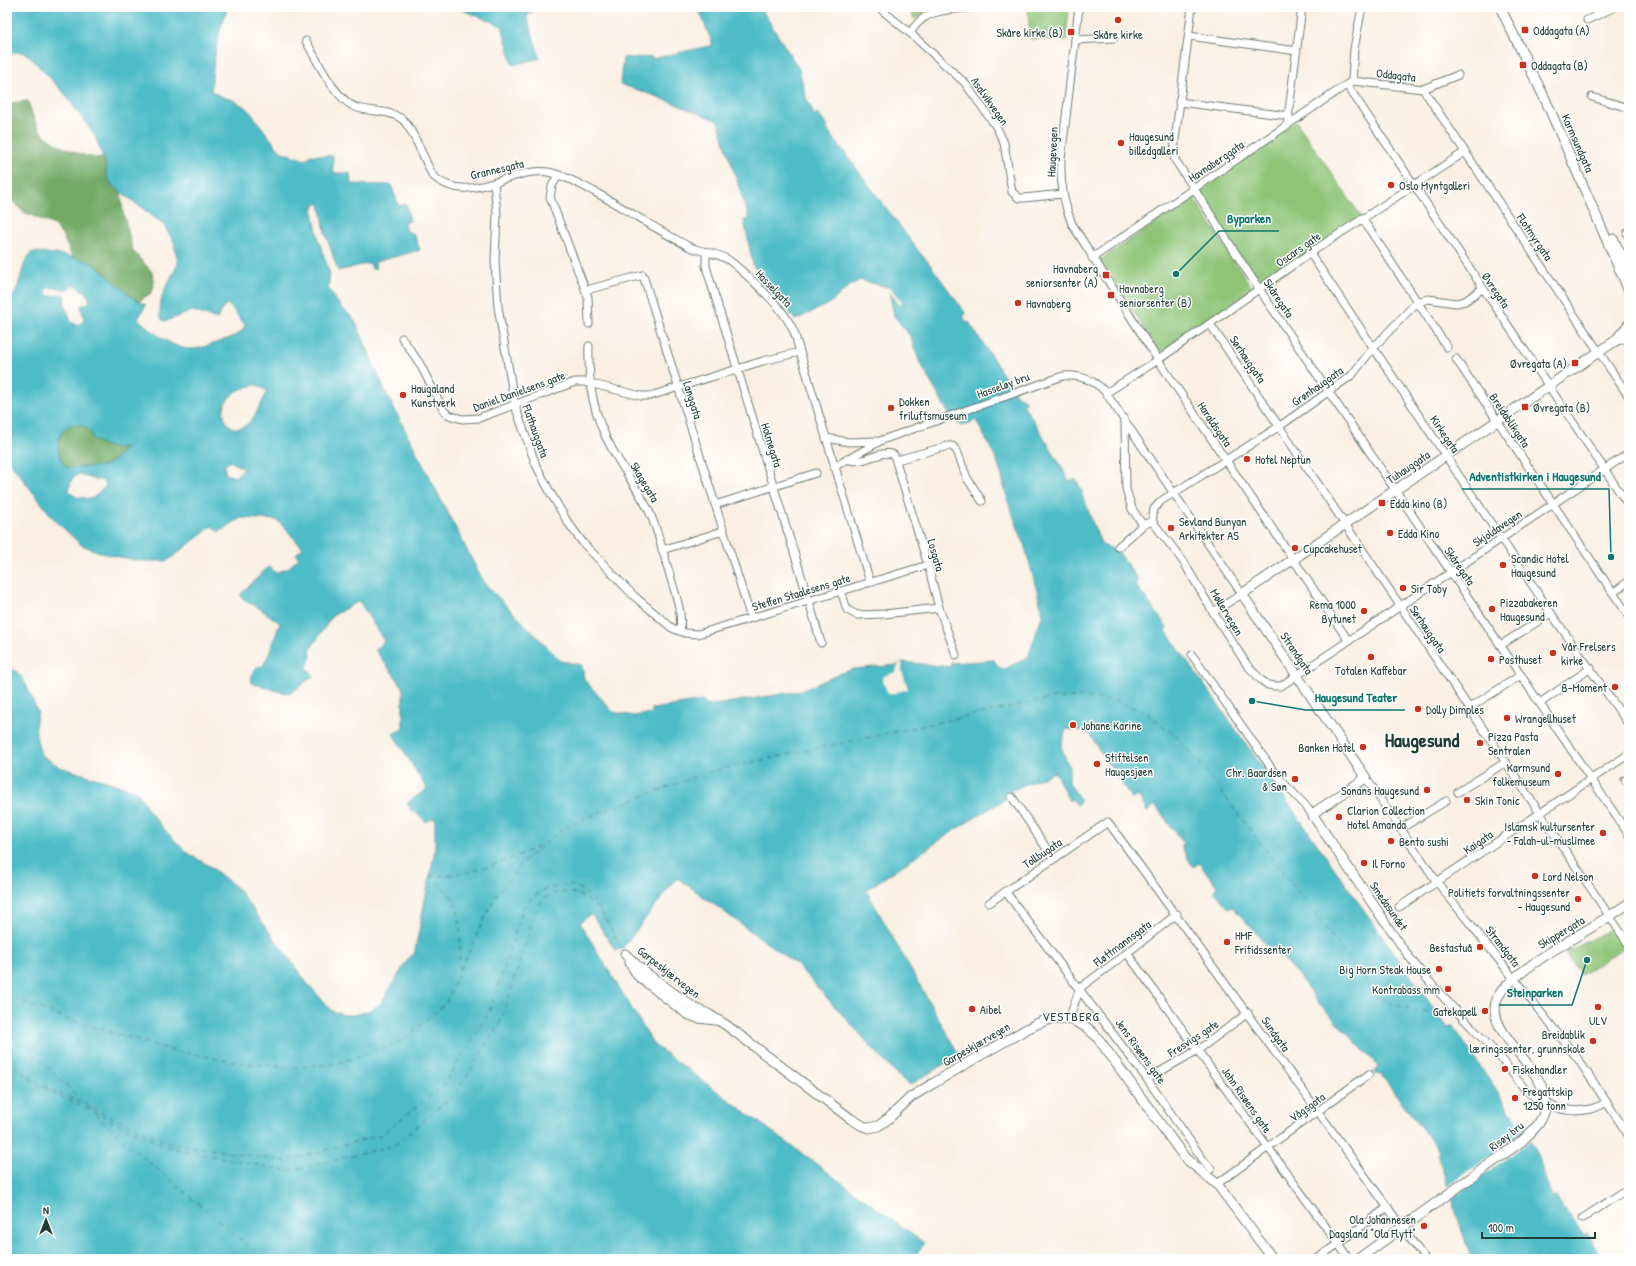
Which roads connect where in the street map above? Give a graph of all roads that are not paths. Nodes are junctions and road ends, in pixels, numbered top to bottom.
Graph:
1 (878, 7) edge
2 (978, 7) edge
3 (1079, 7) edge
4 (1192, 7) edge
5 (1302, 7) edge
6 (1362, 7) edge
7 (1500, 7) edge
8 (1507, 7) edge
9 (1615, 7) edge
10 (1587, 20) dead end
11 (910, 33) junction
12 (1189, 36) junction
13 (1114, 38) dead end
14 (1075, 40) junction
15 (306, 41) dead end
16 (1297, 51) junction
17 (1458, 75) dead end
18 (1350, 83) junction
19 (1423, 89) junction
20 (1592, 98) dead end
21 (1179, 102) junction
22 (1629, 108) edge
23 (1289, 116) junction
24 (1287, 126) junction
25 (1465, 152) junction
26 (558, 175) junction
27 (494, 184) junction
28 (1413, 186) junction
29 (1194, 189) junction
30 (1063, 194) junction
31 (1362, 218) junction
32 (677, 239) joint
33 (706, 252) junction
34 (1310, 253) junction
35 (1092, 258) junction
36 (1629, 270) edge
37 (1259, 289) junction
38 (1482, 289) junction
39 (586, 290) junction
40 (1629, 291) edge
41 (1417, 302) junction
42 (589, 324) dead end
43 (1210, 324) junction
44 (1629, 324) edge
45 (1629, 336) edge
46 (402, 338) dead end
47 (1615, 341) junction
48 (588, 346) dead end
49 (1447, 347) dead end
50 (1373, 348) junction
51 (800, 352) junction
52 (1599, 352) junction
53 (1456, 359) dead end
54 (1158, 360) junction
55 (738, 370) junction
56 (1063, 376) joint
57 (590, 384) junction
58 (1548, 387) junction
59 (678, 388) junction
60 (1329, 392) junction
61 (1106, 393) junction
62 (1629, 397) edge
63 (515, 406) junction
64 (1497, 420) junction
65 (1125, 422) junction
66 (1280, 426) junction
67 (826, 438) junction
68 (882, 440) junction
69 (1629, 453) edge
70 (1446, 456) junction
71 (847, 459) junction
72 (1226, 459) junction
73 (897, 460) junction
74 (834, 467) junction
75 (1605, 470) junction
76 (816, 473) dead end
77 (773, 487) junction
78 (1394, 490) junction
79 (1173, 494) junction
80 (982, 501) dead end
81 (1553, 503) junction
82 (715, 505) junction
83 (1629, 506) edge
84 (1152, 521) junction
85 (1344, 524) junction
86 (1143, 525) junction
87 (723, 531) junction
88 (1502, 538) junction
89 (1118, 547) dead end
90 (662, 550) junction
91 (1293, 559) junction
92 (928, 566) junction
93 (1451, 572) junction
94 (1629, 581) edge
95 (870, 582) junction
96 (841, 591) junction
97 (1612, 593) junction
98 (1242, 594) junction
99 (809, 601) junction
100 (1400, 606) junction
101 (939, 608) junction
102 (1213, 612) junction
103 (1551, 613) junction
104 (1629, 616) edge
105 (751, 618) junction
106 (680, 632) junction
107 (1348, 640) junction
108 (821, 644) dead end
109 (1501, 645) junction
110 (956, 655) dead end
111 (1192, 655) dead end
112 (1591, 668) junction
113 (1297, 675) junction
114 (1521, 675) junction
115 (1540, 703) junction
116 (1468, 708) junction
117 (1629, 725) edge
118 (1629, 754) edge
119 (1506, 762) junction
120 (1366, 778) junction
121 (1591, 779) junction
122 (1458, 792) dead end
123 (1012, 797) dead end
124 (1446, 801) dead end
125 (1540, 813) junction
126 (1312, 814) junction
127 (1108, 822) joint
128 (1400, 829) junction
129 (1629, 835) edge
130 (1053, 858) junction
131 (1437, 882) junction
132 (1005, 891) junction
133 (989, 903) dead end
134 (1629, 903) edge
135 (1399, 907) dead end
136 (1176, 914) junction
137 (1609, 917) junction
138 (1383, 918) joint
139 (1629, 945) edge
140 (624, 952) dead end
141 (1128, 954) junction
142 (1510, 981) junction
143 (1080, 988) junction
144 (1248, 1013) junction
145 (1069, 1020) junction
146 (1198, 1050) junction
147 (1370, 1074) dead end
148 (1147, 1079) junction
149 (1607, 1102) junction
150 (1318, 1112) junction
151 (1629, 1136) edge
152 (1267, 1148) junction
153 (1211, 1169) dead end
154 (1217, 1184) junction
155 (1629, 1188) edge
156 (1388, 1208) junction
157 (1583, 1218) dead end
158 (1337, 1245) junction
159 (1273, 1259) edge
160 (1317, 1259) edge
161 (1348, 1259) edge
162 (1358, 1259) edge
163 (1425, 1259) edge

1 - 11 street, Asalvikvegen
2 - 11 street
3 - 14 street, Haugevegen
4 - 12 street, Skåregata
5 - 16 street
6 - 18 street
7 - 40 main road, Karmsundgata
8 - 36 main road, Karmsundgata
9 - 10 street
11 - 30 street, Asalvikvegen
12 - 16 street
12 - 21 street, Skåregata
13 - 14 street
14 - 30 street, Haugevegen
15 - 27 street, Grannesgata
16 - 23 street
17 - 19 street, Oddagata
18 - 19 street, Oddagata
18 - 24 street, Havnaberggata
18 - 28 street, Øvregata
19 - 25 street, Flotmyrgata
20 - 22 street
21 - 23 street
21 - 29 street, Skåregata
23 - 24 street
24 - 29 street, Havnaberggata
25 - 28 street, Oscars gate
25 - 52 street, Flotmyrgata
26 - 27 street, Grannesgata
26 - 32 street, Grannesgata
26 - 39 street
27 - 63 street, Flathauggata
28 - 31 street, Oscars gate
28 - 38 street, Øvregata
29 - 35 street, Havnaberggata
29 - 37 street, Skåregata
30 - 35 street, Haugevegen
31 - 34 street, Oscars gate
31 - 41 street
32 - 33 street, Hasselgata
33 - 51 street, Hasselgata
33 - 55 street, Holmegata
34 - 37 street, Oscars gate
34 - 50 street, Kirkegata
35 - 54 street, Haraldsgata
37 - 43 street, Oscars gate
37 - 60 street, Skåregata
38 - 41 street
38 - 58 street, Øvregata
39 - 42 street
39 - 59 street, Langgata
41 - 49 street
41 - 50 street, Grønhauggata
43 - 54 street, Oscars gate
43 - 66 street, Sørhauggata
44 - 47 main road, Tuhauggata
45 - 47 main road, Tuhauggata
46 - 63 street, Daniel Danielsens gate
47 - 52 main road, Tuhauggata
48 - 57 street, Skagegata
50 - 60 street, Grønhauggata
50 - 70 street, Kirkegata
51 - 55 street, Daniel Danielsens gate
51 - 67 street, Hasselgata
52 - 58 main road, Tuhauggata
52 - 62 street, Flotmyrgata
53 - 64 street, Breidablikgata
54 - 61 street, Oscars gate
54 - 72 street, Haraldsgata
55 - 59 street, Daniel Danielsens gate
55 - 77 street, Holmegata
56 - 61 street, Strandgata
56 - 68 street, Hasseløy bru
57 - 59 street, Daniel Danielsens gate
57 - 63 street, Daniel Danielsens gate
57 - 90 street, Skagegata
58 - 64 main road, Tuhauggata
58 - 75 street, Øvregata
59 - 82 street, Langgata
60 - 66 street, Grønhauggata
60 - 78 street, Skåregata
61 - 65 street, Strandgata
63 - 106 street, Flathauggata
64 - 70 main road, Tuhauggata
64 - 81 street, Breidablikgata
65 - 79 street, Strandgata
65 - 86 street
66 - 72 street, Grønhauggata
66 - 85 street, Sørhauggata
67 - 68 street
67 - 74 street, Hasselgata
68 - 71 street
69 - 75 street, Skjoldavegen
70 - 78 main road, Tuhauggata
70 - 88 street, Kirkegata
71 - 73 street
71 - 74 street
72 - 79 street, Grønhauggata
72 - 91 street, Haraldsgata
73 - 80 street
73 - 92 street, Losgata
74 - 95 street, Hasselgata
75 - 81 street, Skjoldavegen
75 - 83 street, Øvregata
76 - 77 street
77 - 82 street
77 - 99 street, Holmegata
78 - 85 main road, Tuhauggata
78 - 93 street, Skåregata
79 - 84 street
79 - 98 street, Strandgata
81 - 88 street, Skjoldavegen
81 - 97 street, Breidablikgata
82 - 87 street, Langgata
84 - 86 street
84 - 102 street, Møllervegen
85 - 91 main road, Tuhauggata
85 - 100 street, Sørhauggata
86 - 89 street
87 - 90 street
87 - 105 street, Langgata
88 - 93 street, Skjoldavegen
88 - 103 street, Kirkegata
90 - 106 street, Skagegata
91 - 98 main road, Tuhauggata
91 - 107 street, Haraldsgata
92 - 95 street, Steffen Staalesens gate
92 - 101 street, Losgata
93 - 100 street, Skjoldavegen
93 - 109 street, Skåregata
94 - 97 street
95 - 96 street, Steffen Staalesens gate
96 - 99 street, Steffen Staalesens gate
96 - 101 street
97 - 104 street, Breidablikgata
98 - 102 street, Tuhauggata
98 - 113 main road, Strandgata
99 - 105 street, Steffen Staalesens gate
99 - 108 street, Holmegata
100 - 107 street, Skjoldavegen
100 - 116 street, Sørhauggata
101 - 110 street, Losgata
102 - 113 street, Møllervegen
103 - 109 street
103 - 112 street, Kirkegata
105 - 106 street, Steffen Staalesens gate
107 - 113 street, Skjoldavegen
109 - 114 street, Skåregata
111 - 126 street, Smedasundet
112 - 115 street
112 - 117 street, Kirkegata
113 - 120 main road, Strandgata
114 - 115 street, Skåregata
114 - 116 street
115 - 121 street, Skåregata
116 - 119 street, Sørhauggata
118 - 121 street, Kaigata
119 - 122 street
119 - 125 street, Sørhauggata
120 - 126 main road
120 - 128 street, Strandgata
121 - 125 street, Kaigata
121 - 129 street, Skåregata
123 - 130 street
124 - 128 street
125 - 131 street, Kaigata
125 - 137 street, Sørhauggata
126 - 138 main road, Smedasundet
127 - 130 street, Tollbugata
127 - 136 street, Sundgata
128 - 131 street, Strandgata
130 - 132 street, Tollbugata
131 - 135 street, Kaigata
131 - 142 street, Strandgata
132 - 133 street, Tollbugata
132 - 143 street, Jens Risøens gate
134 - 137 main road, Skippergata
136 - 141 street, Fløttmannsgata
136 - 144 street, Sundgata
137 - 139 street, Sørhauggata
137 - 142 main road, Skippergata
138 - 149 street, Smedasundet
140 - 145 main road, Garpeskjærvegen
141 - 143 street, Fløttmannsgata
141 - 146 street, John Risøens gate
142 - 149 street, Strandgata
142 - 162 main road, Risøy bru, bridge
143 - 145 street
143 - 148 street, Jens Risøens gate
144 - 146 street, Fresvigs gate
144 - 150 street, Sundgata
145 - 154 main road, Garpeskjærvegen
146 - 148 street, Fresvigs gate
146 - 152 street, John Risøens gate
147 - 150 street, Vågsgata
148 - 153 street, Jens Risøens gate
149 - 151 street, Strandgata
150 - 152 street, Vågsgata
150 - 156 street, Sundgata
152 - 154 street, Vågsgata
152 - 158 street, John Risøens gate
154 - 159 main road
155 - 157 street
156 - 158 street
156 - 163 street, Sundgata
158 - 160 street
158 - 161 street, John Risøens gate

